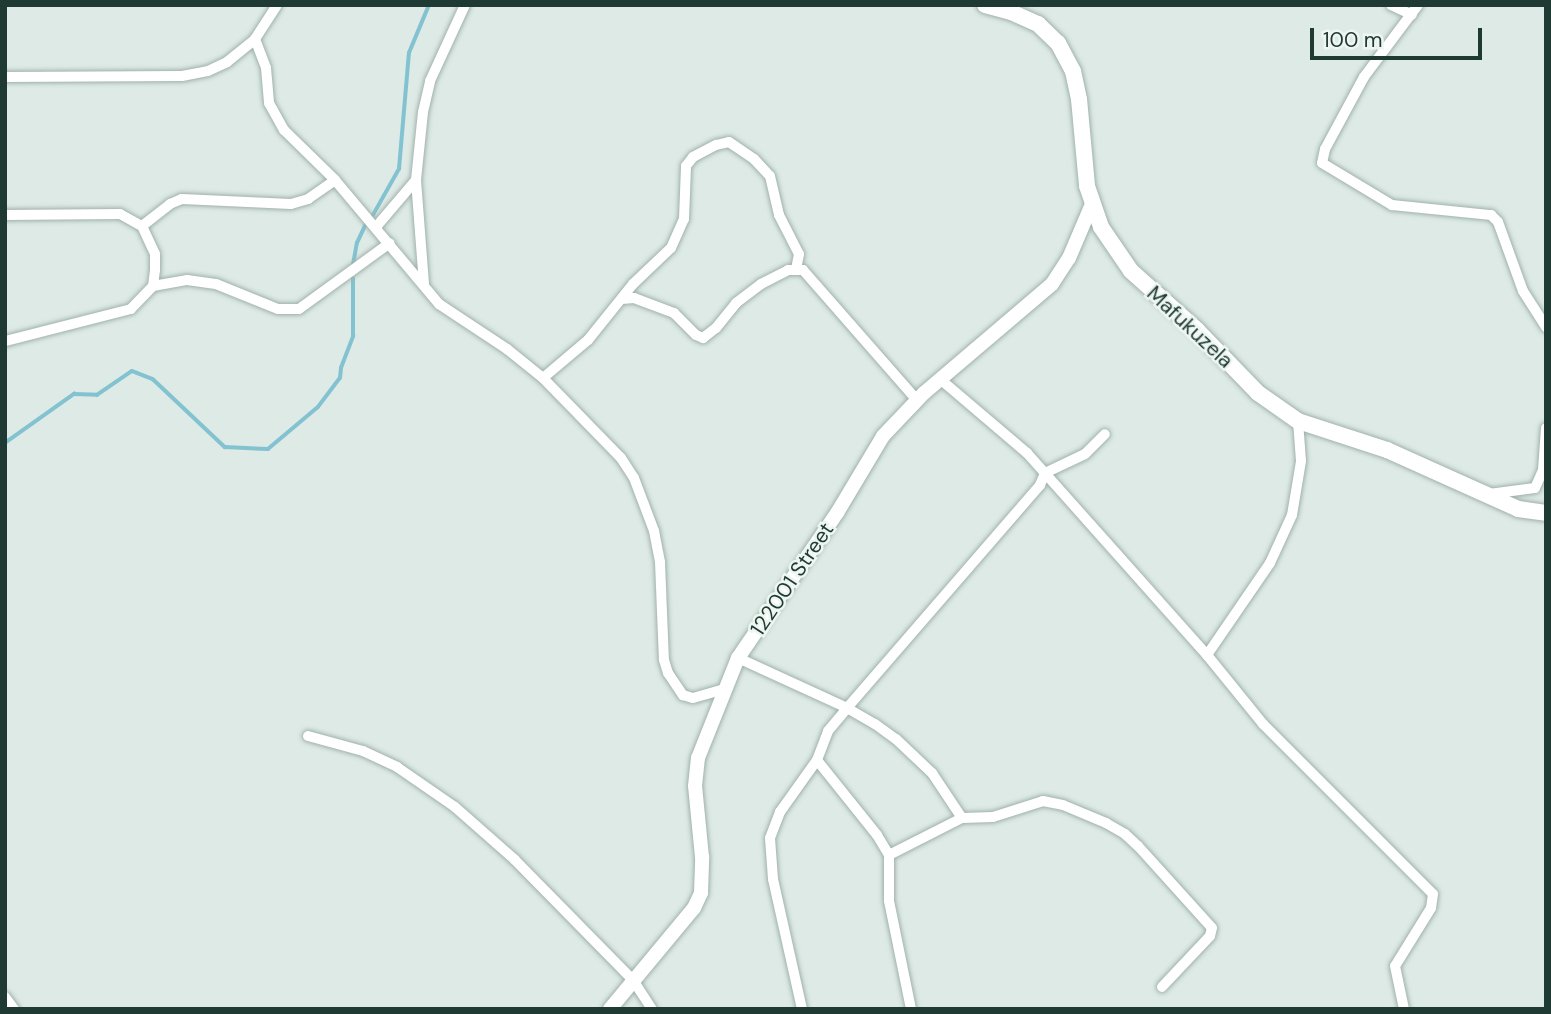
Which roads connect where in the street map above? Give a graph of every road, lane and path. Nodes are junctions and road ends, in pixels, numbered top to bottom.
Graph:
1 (277, 5) edge
2 (465, 5) edge
3 (985, 5) edge
4 (1391, 5) edge
5 (1415, 10) edge
6 (255, 39) junction
7 (5, 77) edge
8 (335, 180) junction
9 (416, 180) junction
10 (1092, 204) junction
11 (5, 215) edge
12 (142, 226) junction
13 (376, 227) junction
14 (390, 243) junction
15 (796, 269) junction
16 (424, 285) junction
17 (153, 286) junction
18 (622, 299) junction
19 (1546, 327) edge
20 (5, 341) edge
21 (542, 378) junction
22 (940, 379) junction
23 (917, 400) junction
24 (1298, 421) junction
25 (1546, 428) edge
26 (1105, 433) dead end
27 (1045, 472) junction
28 (1541, 488) edge
29 (1482, 495) junction
30 (1546, 513) edge
31 (1207, 655) junction
32 (738, 658) junction
33 (728, 688) junction
34 (847, 708) junction
35 (307, 736) dead end
36 (817, 760) junction
37 (962, 818) junction
38 (888, 855) junction
39 (634, 979) junction
40 (1162, 987) dead end
41 (5, 997) edge
42 (15, 1009) edge
43 (610, 1009) edge
44 (652, 1009) edge
45 (802, 1009) edge
46 (911, 1009) edge
47 (1404, 1009) edge

1 - 6 street
2 - 9 street
3 - 10 main road, Mafukuzela
4 - 5 street
5 - 19 street
6 - 7 street
6 - 8 street
8 - 12 street
8 - 13 street
9 - 13 street
9 - 16 street
10 - 22 street, 122001 Street
10 - 24 main road, Mafukuzela
11 - 12 street
12 - 17 street
13 - 14 street
14 - 16 street
14 - 17 street
15 - 18 street
15 - 18 street
15 - 23 street
16 - 21 street
17 - 20 street
18 - 21 street
21 - 33 street
22 - 23 street, 122001 Street
22 - 27 street
23 - 32 street, 122001 Street
24 - 29 main road, Mafukuzela
24 - 31 street
25 - 28 street
26 - 27 street
27 - 31 street
27 - 34 street
28 - 29 street
29 - 30 main road, Mafukuzela
31 - 47 street
32 - 33 street, 122001 Street
32 - 34 street
33 - 39 street, 122001 Street
34 - 36 street
34 - 37 street
35 - 39 street
36 - 38 street
36 - 45 street
37 - 38 street
37 - 40 street
38 - 46 street
39 - 43 street, 122001 Street
39 - 44 street
41 - 42 street

